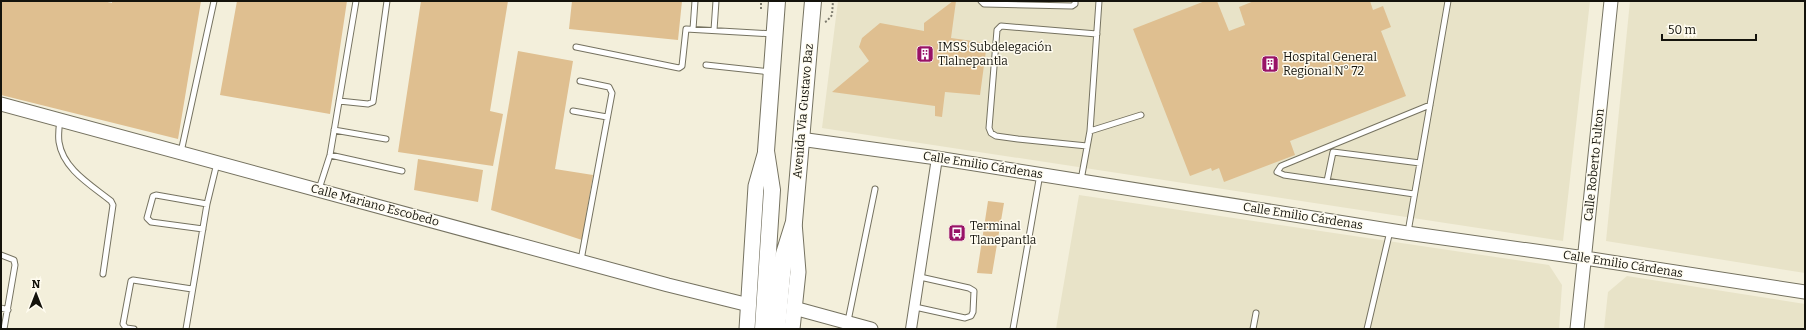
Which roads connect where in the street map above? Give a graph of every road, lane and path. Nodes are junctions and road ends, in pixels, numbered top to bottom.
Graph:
1 (214, 1) edge
2 (356, 1) edge
3 (387, 1) edge
4 (695, 1) edge
5 (716, 1) edge
6 (761, 1) edge
7 (777, 1) edge
8 (813, 1) edge
9 (833, 1) edge
10 (981, 1) edge
11 (1075, 1) edge
12 (1099, 1) edge
13 (1448, 1) edge
14 (1611, 1) edge
15 (761, 14) dead end
16 (832, 15) dead end
17 (693, 29) junction
18 (714, 30) junction
19 (775, 34) junction
20 (1097, 34) junction
21 (576, 47) dead end
22 (706, 65) dead end
23 (772, 72) junction
24 (580, 81) dead end
25 (339, 101) junction
26 (1, 104) edge
27 (1430, 105) junction
28 (573, 111) dead end
29 (1141, 114) dead end
30 (607, 117) junction
31 (60, 120) junction
32 (334, 130) junction
33 (1090, 131) junction
34 (386, 139) dead end
35 (800, 139) junction
36 (1086, 146) junction
37 (1319, 150) junction
38 (766, 151) junction
39 (181, 152) junction
40 (1333, 152) junction
41 (330, 155) junction
42 (937, 158) junction
43 (217, 162) junction
44 (1420, 163) junction
45 (402, 170) dead end
46 (1040, 174) junction
47 (1080, 181) junction
48 (1327, 181) junction
49 (319, 189) junction
50 (875, 189) dead end
51 (1414, 194) junction
52 (207, 204) junction
53 (794, 222) junction
54 (203, 229) junction
55 (1390, 230) junction
56 (1407, 233) junction
57 (1, 255) edge
58 (1584, 258) junction
59 (580, 261) junction
60 (103, 274) dead end
61 (920, 277) junction
62 (192, 289) junction
63 (773, 289) junction
64 (1805, 292) edge
65 (749, 305) junction
66 (915, 307) junction
67 (1, 308) edge
68 (794, 308) junction
69 (8, 310) junction
70 (1256, 313) dead end
71 (848, 322) junction
72 (4, 329) edge
73 (134, 329) edge
74 (186, 329) edge
75 (747, 329) edge
76 (764, 329) edge
77 (777, 329) edge
78 (792, 329) edge
79 (871, 329) edge
80 (912, 329) edge
81 (1013, 329) edge
82 (1253, 329) edge
83 (1367, 329) edge
84 (1577, 329) edge

1 - 39 lane
2 - 25 lane
3 - 25 lane
4 - 17 lane
5 - 18 lane
6 - 15 path
7 - 19 main road, Avenida Via Gustavo Baz
8 - 35 main road, Avenida Via Gustavo Baz
9 - 16 path
10 - 11 lane
12 - 20 lane
13 - 27 lane
14 - 58 street, Calle Roberto Fulton
17 - 18 lane
17 - 21 lane
18 - 19 lane
19 - 23 main road, Avenida Via Gustavo Baz
20 - 33 lane
20 - 36 lane
22 - 23 lane
23 - 38 main road, Avenida Via Gustavo Baz
24 - 30 lane
25 - 32 lane
26 - 31 street, Calle Mariano Escobedo
27 - 37 lane
27 - 44 lane
28 - 30 lane
29 - 33 lane
30 - 59 lane
31 - 39 street, Calle Mariano Escobedo
31 - 60 lane
32 - 34 lane
32 - 41 lane
33 - 36 lane
35 - 42 street, Calle Emilio Cárdenas
35 - 53 main road, Avenida Via Gustavo Baz
36 - 47 lane
37 - 40 lane
37 - 48 lane
38 - 63 main road, Avenida Via Gustavo Baz
38 - 65 main road, Avenida Via Gustavo Baz
39 - 43 street, Calle Mariano Escobedo
40 - 44 lane
40 - 48 lane
41 - 45 lane
41 - 49 lane
42 - 46 street, Calle Emilio Cárdenas
42 - 61 street
43 - 49 street, Calle Mariano Escobedo
43 - 52 lane
44 - 51 lane
46 - 47 street, Calle Emilio Cárdenas
46 - 81 lane
47 - 55 street, Calle Emilio Cárdenas
48 - 51 lane
49 - 59 street, Calle Mariano Escobedo
50 - 71 lane
51 - 56 lane
52 - 54 lane
52 - 54 lane
53 - 63 main road, Avenida Via Gustavo Baz
53 - 68 main road, Avenida Via Gustavo Baz
54 - 62 lane
55 - 56 street, Calle Emilio Cárdenas
55 - 83 lane
56 - 58 street, Calle Emilio Cárdenas
57 - 69 lane
58 - 64 street, Calle Emilio Cárdenas
58 - 84 street, Calle Roberto Fulton
59 - 65 street, Calle Mariano Escobedo
61 - 66 street
61 - 66 lane
62 - 73 lane
62 - 74 lane
63 - 76 main road, Avenida Via Gustavo Baz
63 - 77 main road, Avenida Via Gustavo Baz
65 - 75 main road, Avenida Via Gustavo Baz
66 - 80 street
67 - 69 lane
68 - 71 street
68 - 78 main road, Avenida Via Gustavo Baz
69 - 72 lane
70 - 82 lane
71 - 79 street

